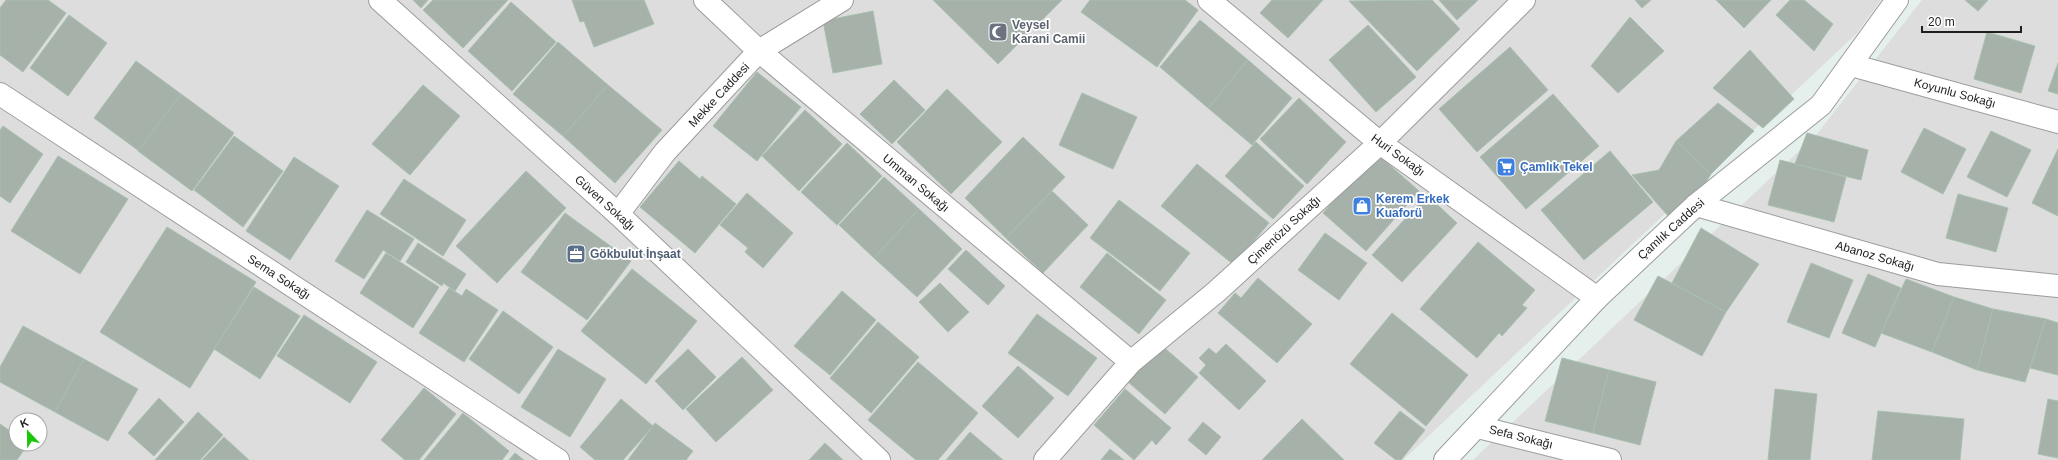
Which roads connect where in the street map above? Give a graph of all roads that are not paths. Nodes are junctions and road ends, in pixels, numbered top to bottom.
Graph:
1 (380, 0) edge
2 (705, 0) edge
3 (842, 0) edge
4 (1209, 0) edge
5 (1524, 0) edge
6 (1898, 0) edge
7 (759, 51) junction
8 (1852, 65) junction
9 (0, 94) edge
10 (2058, 122) edge
11 (1380, 143) junction
12 (1696, 205) junction
13 (618, 214) junction
14 (2058, 286) edge
15 (1597, 298) junction
16 (1131, 362) junction
17 (1478, 427) junction
18 (558, 460) edge
19 (879, 460) edge
20 (1045, 460) edge
21 (1444, 460) edge
22 (1610, 460) edge

1 - 13 street, Güven Sokağı
2 - 7 street, Umman Sokağı
3 - 7 street, Mekke Caddesi
4 - 11 street, Huri Sokağı
5 - 11 street, Çimenözü Sokağı
6 - 8 street, Çamlık Caddesi
7 - 13 street, Mekke Caddesi
7 - 16 street, Umman Sokağı
8 - 10 street, Koyunlu Sokağı
8 - 12 street, Çamlık Caddesi
9 - 18 street, Sema Sokağı
11 - 15 street, Huri Sokağı
11 - 16 street, Çimenözü Sokağı
12 - 14 street, Abanoz Sokağı
12 - 15 street, Çamlık Caddesi
13 - 19 street, Güven Sokağı
15 - 17 street, Çamlık Caddesi
16 - 20 street, Çimenözü Sokağı
17 - 21 street, Çamlık Caddesi
17 - 22 street, Sefa Sokağı

